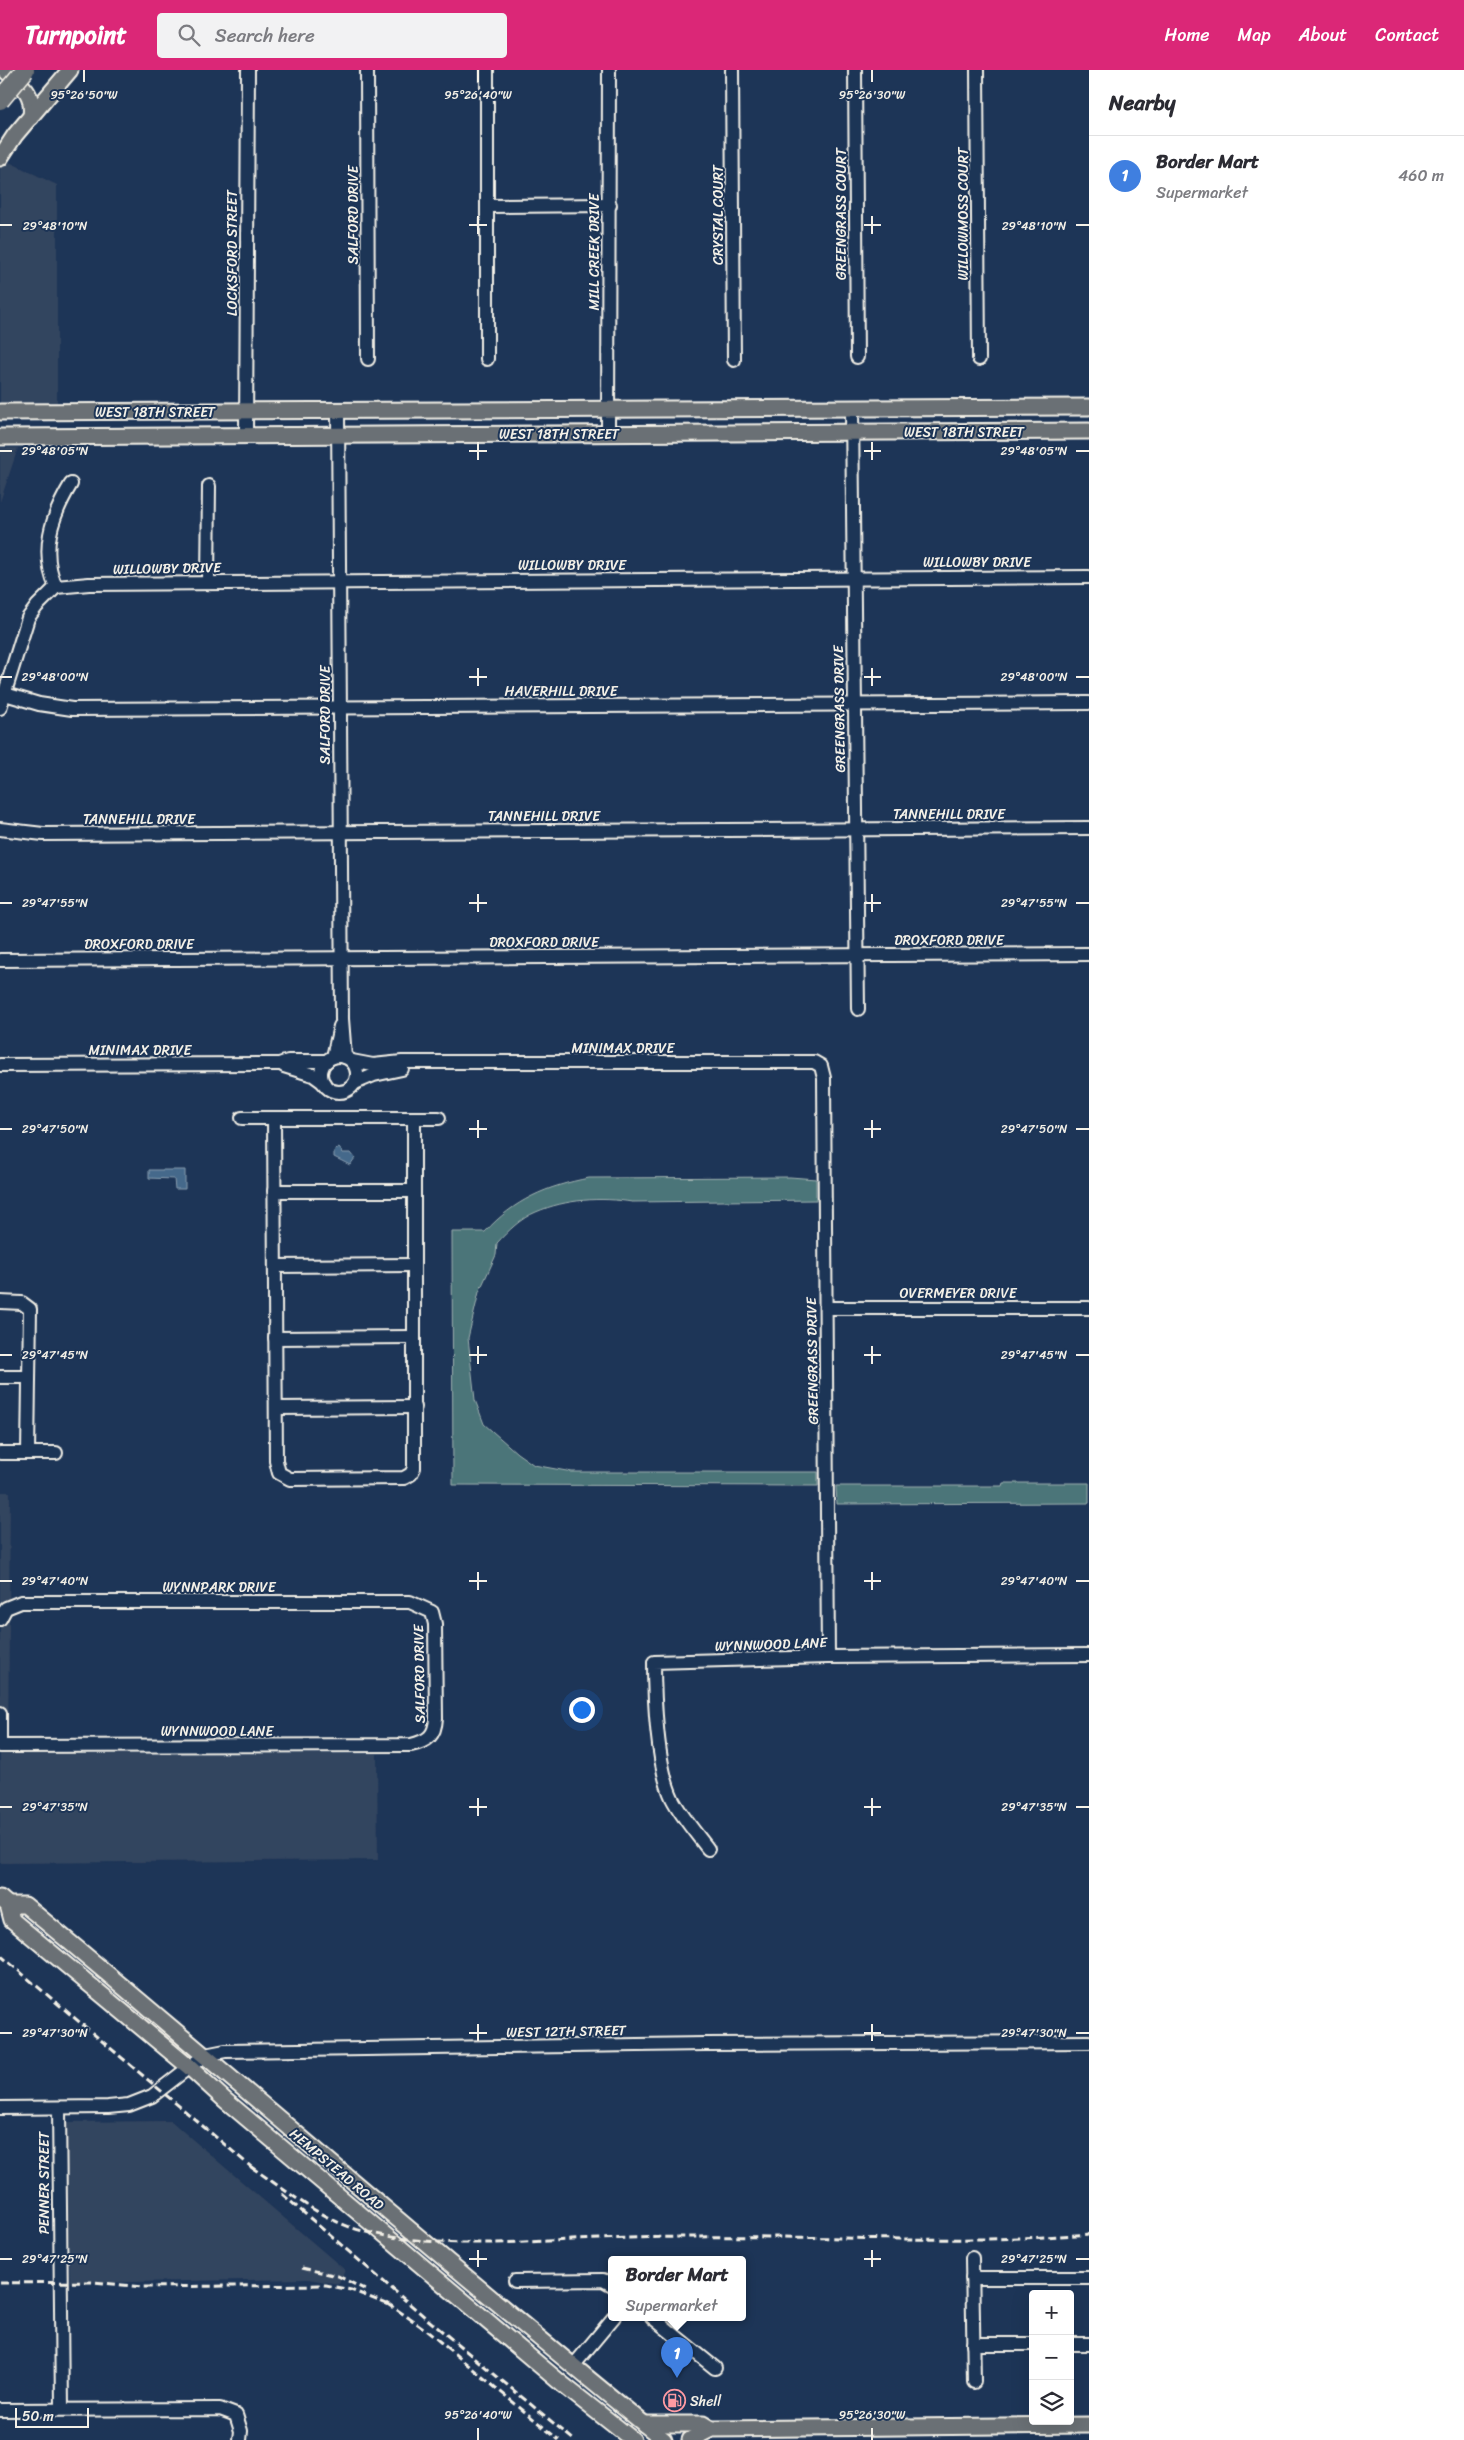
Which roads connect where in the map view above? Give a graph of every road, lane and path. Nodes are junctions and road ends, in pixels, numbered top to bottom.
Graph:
1 (5, 70) edge
2 (26, 70) edge
3 (70, 70) edge
4 (248, 70) edge
5 (367, 70) edge
6 (487, 70) edge
7 (609, 70) edge
8 (732, 70) edge
9 (855, 70) edge
10 (977, 70) edge
11 (0, 100) edge
12 (31, 117) junction
13 (0, 158) edge
14 (610, 205) junction
15 (487, 206) junction
16 (857, 357) dead end
17 (368, 359) dead end
18 (487, 359) dead end
19 (978, 359) dead end
20 (734, 360) dead end
21 (1089, 407) edge
22 (852, 408) junction
23 (732, 409) junction
24 (608, 410) junction
25 (246, 411) junction
26 (338, 411) junction
27 (473, 411) junction
28 (0, 412) edge
29 (16, 412) junction
30 (1089, 431) edge
31 (852, 432) junction
32 (732, 433) junction
33 (473, 434) junction
34 (608, 434) junction
35 (246, 436) junction
36 (339, 436) junction
37 (5, 437) edge
38 (71, 484) dead end
39 (209, 486) dead end
40 (852, 577) junction
41 (1089, 577) edge
42 (340, 581) junction
43 (208, 583) junction
44 (56, 587) junction
45 (5, 694) junction
46 (1089, 703) edge
47 (854, 704) junction
48 (340, 707) junction
49 (0, 708) edge
50 (1089, 828) edge
51 (0, 829) edge
52 (855, 829) junction
53 (341, 832) junction
54 (1089, 954) edge
55 (857, 956) junction
56 (343, 958) junction
57 (0, 960) edge
58 (858, 1009) dead end
59 (339, 1059) junction
60 (279, 1064) junction
61 (424, 1064) junction
62 (0, 1065) edge
63 (821, 1066) joint
64 (324, 1083) junction
65 (355, 1083) junction
66 (242, 1118) dead end
67 (274, 1118) junction
68 (414, 1118) junction
69 (440, 1118) dead end
70 (414, 1191) junction
71 (274, 1192) junction
72 (414, 1265) junction
73 (275, 1266) junction
74 (0, 1302) edge
75 (826, 1308) junction
76 (1089, 1308) edge
77 (414, 1337) junction
78 (275, 1338) junction
79 (0, 1377) edge
80 (29, 1377) junction
81 (414, 1407) junction
82 (276, 1408) junction
83 (0, 1453) edge
84 (28, 1453) junction
85 (56, 1453) dead end
86 (432, 1612) joint
87 (3, 1614) edge
88 (1089, 1655) edge
89 (828, 1656) junction
90 (0, 1713) edge
91 (432, 1735) joint
92 (0, 1746) edge
93 (708, 1849) dead end
94 (4, 1901) edge
95 (1089, 2042) edge
96 (205, 2055) junction
97 (189, 2067) junction
98 (0, 2108) edge
99 (58, 2108) junction
100 (368, 2194) junction
101 (355, 2209) junction
102 (394, 2242) junction
103 (429, 2246) junction
104 (972, 2258) dead end
105 (972, 2278) junction
106 (1089, 2278) edge
107 (515, 2281) dead end
108 (608, 2283) edge
109 (611, 2321) edge
110 (657, 2321) edge
111 (973, 2344) junction
112 (1029, 2344) edge
113 (1074, 2344) edge
114 (1089, 2344) edge
115 (574, 2365) junction
116 (715, 2368) dead end
117 (974, 2382) dead end
118 (62, 2408) junction
119 (0, 2410) edge
120 (644, 2424) junction
121 (1089, 2425) edge
122 (711, 2429) junction
123 (845, 2433) edge
124 (1000, 2433) edge
125 (240, 2440) edge
126 (633, 2440) edge
127 (664, 2440) edge
128 (690, 2440) edge

1 - 12 main road
2 - 11 highway, bridge
3 - 12 main road
4 - 25 street, LOCKSFORD STREET
5 - 17 street, SALFORD DRIVE
6 - 15 street
7 - 14 street, MILL CREEK DRIVE
8 - 20 street, CRYSTAL COURT
9 - 16 street, GREENGRASS COURT
10 - 19 street, WILLOWMOSS COURT
12 - 13 main road
14 - 15 street
14 - 24 street, MILL CREEK DRIVE
15 - 18 street
21 - 22 main road, WEST 18TH STREET
22 - 23 main road, WEST 18TH STREET
22 - 31 street, GREENGRASS DRIVE
23 - 24 main road, WEST 18TH STREET
23 - 32 main road
24 - 27 main road, WEST 18TH STREET
24 - 34 street, MILL CREEK DRIVE
25 - 26 main road, WEST 18TH STREET
25 - 29 main road, WEST 18TH STREET
25 - 35 street, LOCKSFORD STREET
26 - 27 main road, WEST 18TH STREET
26 - 36 street, SALFORD DRIVE
27 - 33 main road
28 - 29 main road, WEST 18TH STREET
29 - 37 main road
30 - 31 main road, WEST 18TH STREET
31 - 32 main road, WEST 18TH STREET
31 - 40 street, GREENGRASS DRIVE
32 - 34 main road, WEST 18TH STREET
33 - 34 main road, WEST 18TH STREET
33 - 36 main road, WEST 18TH STREET
35 - 36 main road, WEST 18TH STREET
35 - 37 main road, WEST 18TH STREET
36 - 42 street, SALFORD DRIVE
38 - 44 street
39 - 43 street
40 - 41 street, WILLOWBY DRIVE
40 - 42 street, WILLOWBY DRIVE
40 - 47 street, GREENGRASS DRIVE
42 - 43 street, WILLOWBY DRIVE
42 - 48 street, SALFORD DRIVE
43 - 44 street, WILLOWBY DRIVE
44 - 45 street
45 - 48 street, HAVERHILL DRIVE
45 - 49 street
46 - 47 street, HAVERHILL DRIVE
47 - 48 street, HAVERHILL DRIVE
47 - 52 street, GREENGRASS DRIVE
48 - 53 street, SALFORD DRIVE
50 - 52 street, TANNEHILL DRIVE
51 - 53 street, TANNEHILL DRIVE
52 - 53 street, TANNEHILL DRIVE
52 - 55 street, GREENGRASS DRIVE
53 - 56 street, SALFORD DRIVE
54 - 55 street, DROXFORD DRIVE
55 - 56 street, DROXFORD DRIVE
55 - 58 street, GREENGRASS DRIVE
56 - 57 street, DROXFORD DRIVE
56 - 59 street, SALFORD DRIVE
59 - 60 street, MINIMAX DRIVE
59 - 61 street, MINIMAX DRIVE
59 - 64 street
59 - 65 street
60 - 62 street, MINIMAX DRIVE
60 - 64 street, MINIMAX DRIVE
61 - 63 street, MINIMAX DRIVE
61 - 65 street, MINIMAX DRIVE
63 - 75 street, GREENGRASS DRIVE
64 - 65 street
66 - 67 street
67 - 68 street
67 - 71 street
68 - 69 street
68 - 70 street
70 - 71 street
70 - 72 street
71 - 73 street
72 - 73 street
72 - 77 street
73 - 78 street
74 - 80 street
75 - 76 street, OVERMEYER DRIVE
75 - 89 street, GREENGRASS DRIVE
77 - 78 street
77 - 81 street
78 - 82 street
79 - 80 street
80 - 84 street
81 - 82 street
81 - 82 street
83 - 84 street
84 - 85 street
86 - 87 street, WYNNPARK DRIVE
86 - 91 street, SALFORD DRIVE
88 - 89 street, WYNNWOOD LANE
89 - 93 street, WYNNWOOD LANE
90 - 92 street
91 - 92 street, WYNNWOOD LANE
94 - 96 main road, HEMPSTEAD ROAD
94 - 97 main road, HEMPSTEAD ROAD
95 - 96 street, WEST 12TH STREET
96 - 97 street, WEST 12TH STREET
96 - 100 main road, HEMPSTEAD ROAD
97 - 99 street, WEST 12TH STREET
97 - 101 main road, HEMPSTEAD ROAD
98 - 99 street, WEST 12TH STREET
99 - 118 street, PENNER STREET
100 - 101 main road
100 - 103 main road, HEMPSTEAD ROAD
101 - 102 main road, HEMPSTEAD ROAD
102 - 103 main road
102 - 126 main road, HEMPSTEAD ROAD
103 - 115 main road, HEMPSTEAD ROAD
104 - 105 street
105 - 106 street
105 - 111 street
107 - 108 street
109 - 115 street
110 - 116 street
111 - 112 street
111 - 117 street
113 - 114 street
115 - 120 main road, HEMPSTEAD ROAD
118 - 119 street
118 - 125 street
120 - 122 main road
120 - 127 main road, HEMPSTEAD ROAD
121 - 124 main road
122 - 123 main road
122 - 128 main road
123 - 124 main road

